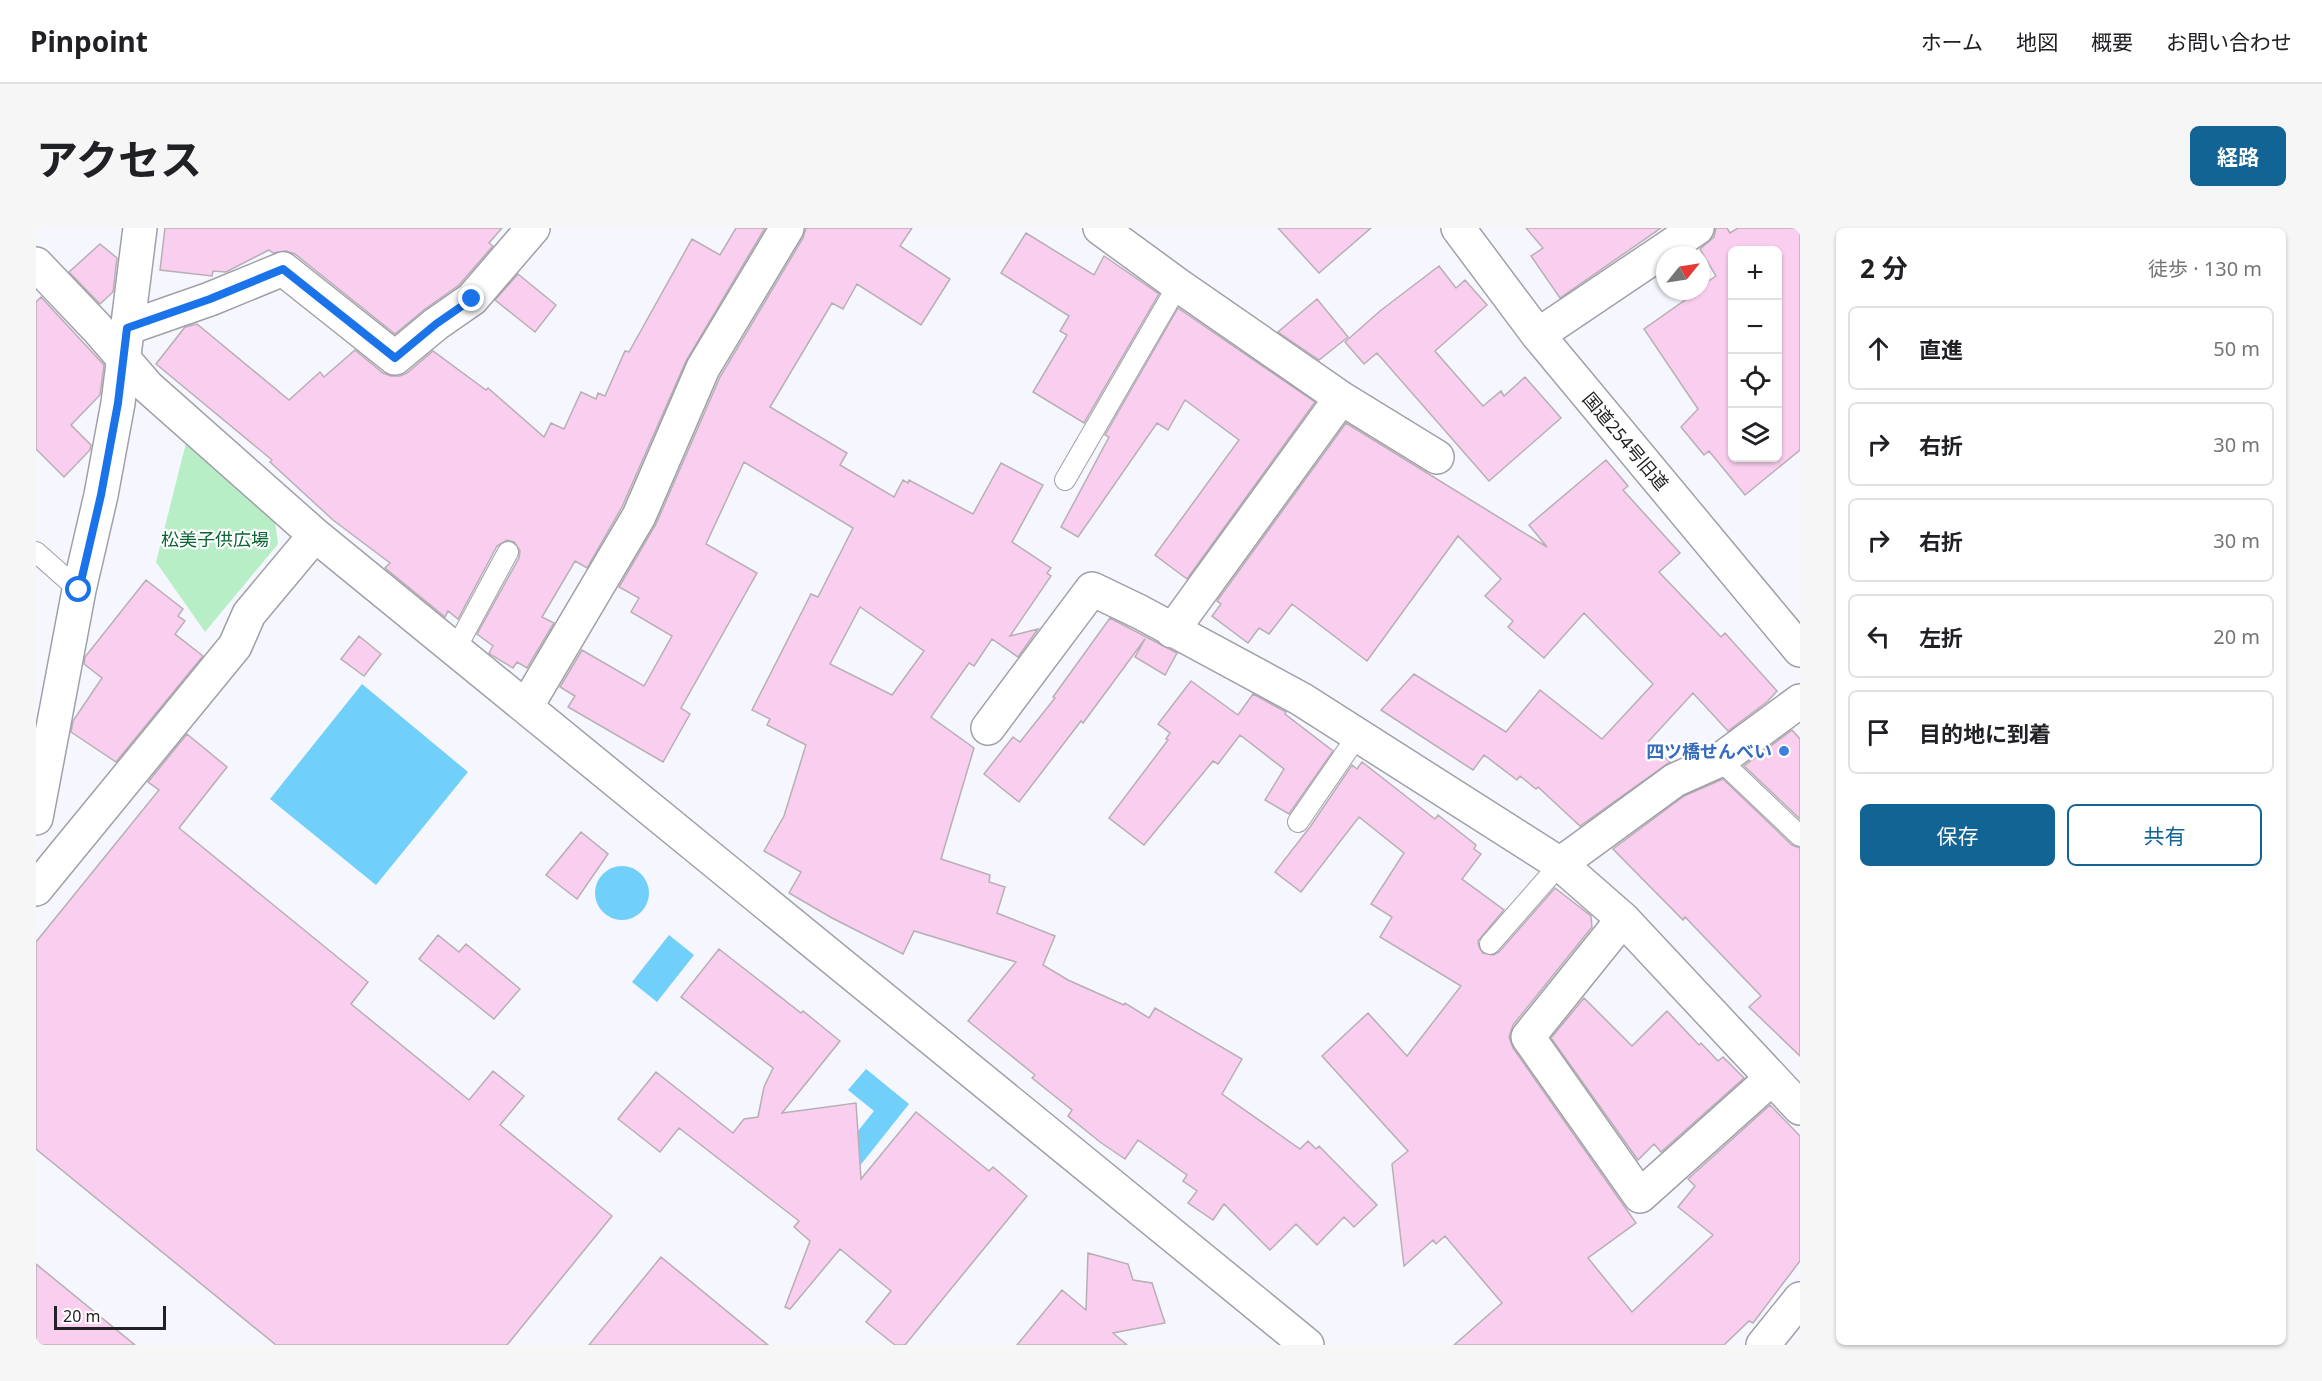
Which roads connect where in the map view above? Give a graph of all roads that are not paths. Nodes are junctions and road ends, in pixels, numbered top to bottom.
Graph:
1 (140, 228) edge
2 (533, 228) edge
3 (787, 228) edge
4 (1458, 228) edge
5 (1695, 229) edge
6 (1116, 232) edge
7 (36, 264) edge
8 (1178, 285) junction
9 (1538, 335) junction
10 (125, 343) junction
11 (1341, 398) junction
12 (1437, 457) dead end
13 (1065, 480) dead end
14 (315, 535) junction
15 (36, 552) edge
16 (508, 552) dead end
17 (79, 590) junction
18 (1172, 631) junction
19 (455, 650) junction
20 (1800, 651) edge
21 (46, 701) edge
22 (1800, 701) edge
23 (526, 707) junction
24 (988, 728) dead end
25 (1358, 735) junction
26 (1720, 760) junction
27 (39, 784) edge
28 (36, 818) edge
29 (1298, 822) dead end
30 (1800, 836) edge
31 (1560, 864) junction
32 (36, 884) edge
33 (36, 889) edge
34 (1623, 919) junction
35 (1490, 944) dead end
36 (1772, 1078) junction
37 (1800, 1108) edge
38 (1800, 1299) edge
39 (1307, 1345) edge
40 (1762, 1345) edge

1 - 10 street
2 - 10 street
3 - 23 street
4 - 9 street, 国道254号旧道
5 - 9 street
6 - 8 street
7 - 10 street
8 - 11 street
8 - 13 lane
9 - 20 street, 国道254号旧道
10 - 14 street
10 - 17 street
11 - 12 street
11 - 18 street
14 - 19 street
14 - 33 street
15 - 17 lane
16 - 19 lane
17 - 21 street
18 - 24 street
18 - 25 street
19 - 23 street
21 - 27 street
22 - 26 street
23 - 39 street
25 - 29 lane
25 - 31 street
26 - 30 lane
26 - 31 street
27 - 28 street
31 - 34 street
31 - 35 lane
32 - 33 street
34 - 36 street
34 - 36 street
36 - 37 street
38 - 40 street

